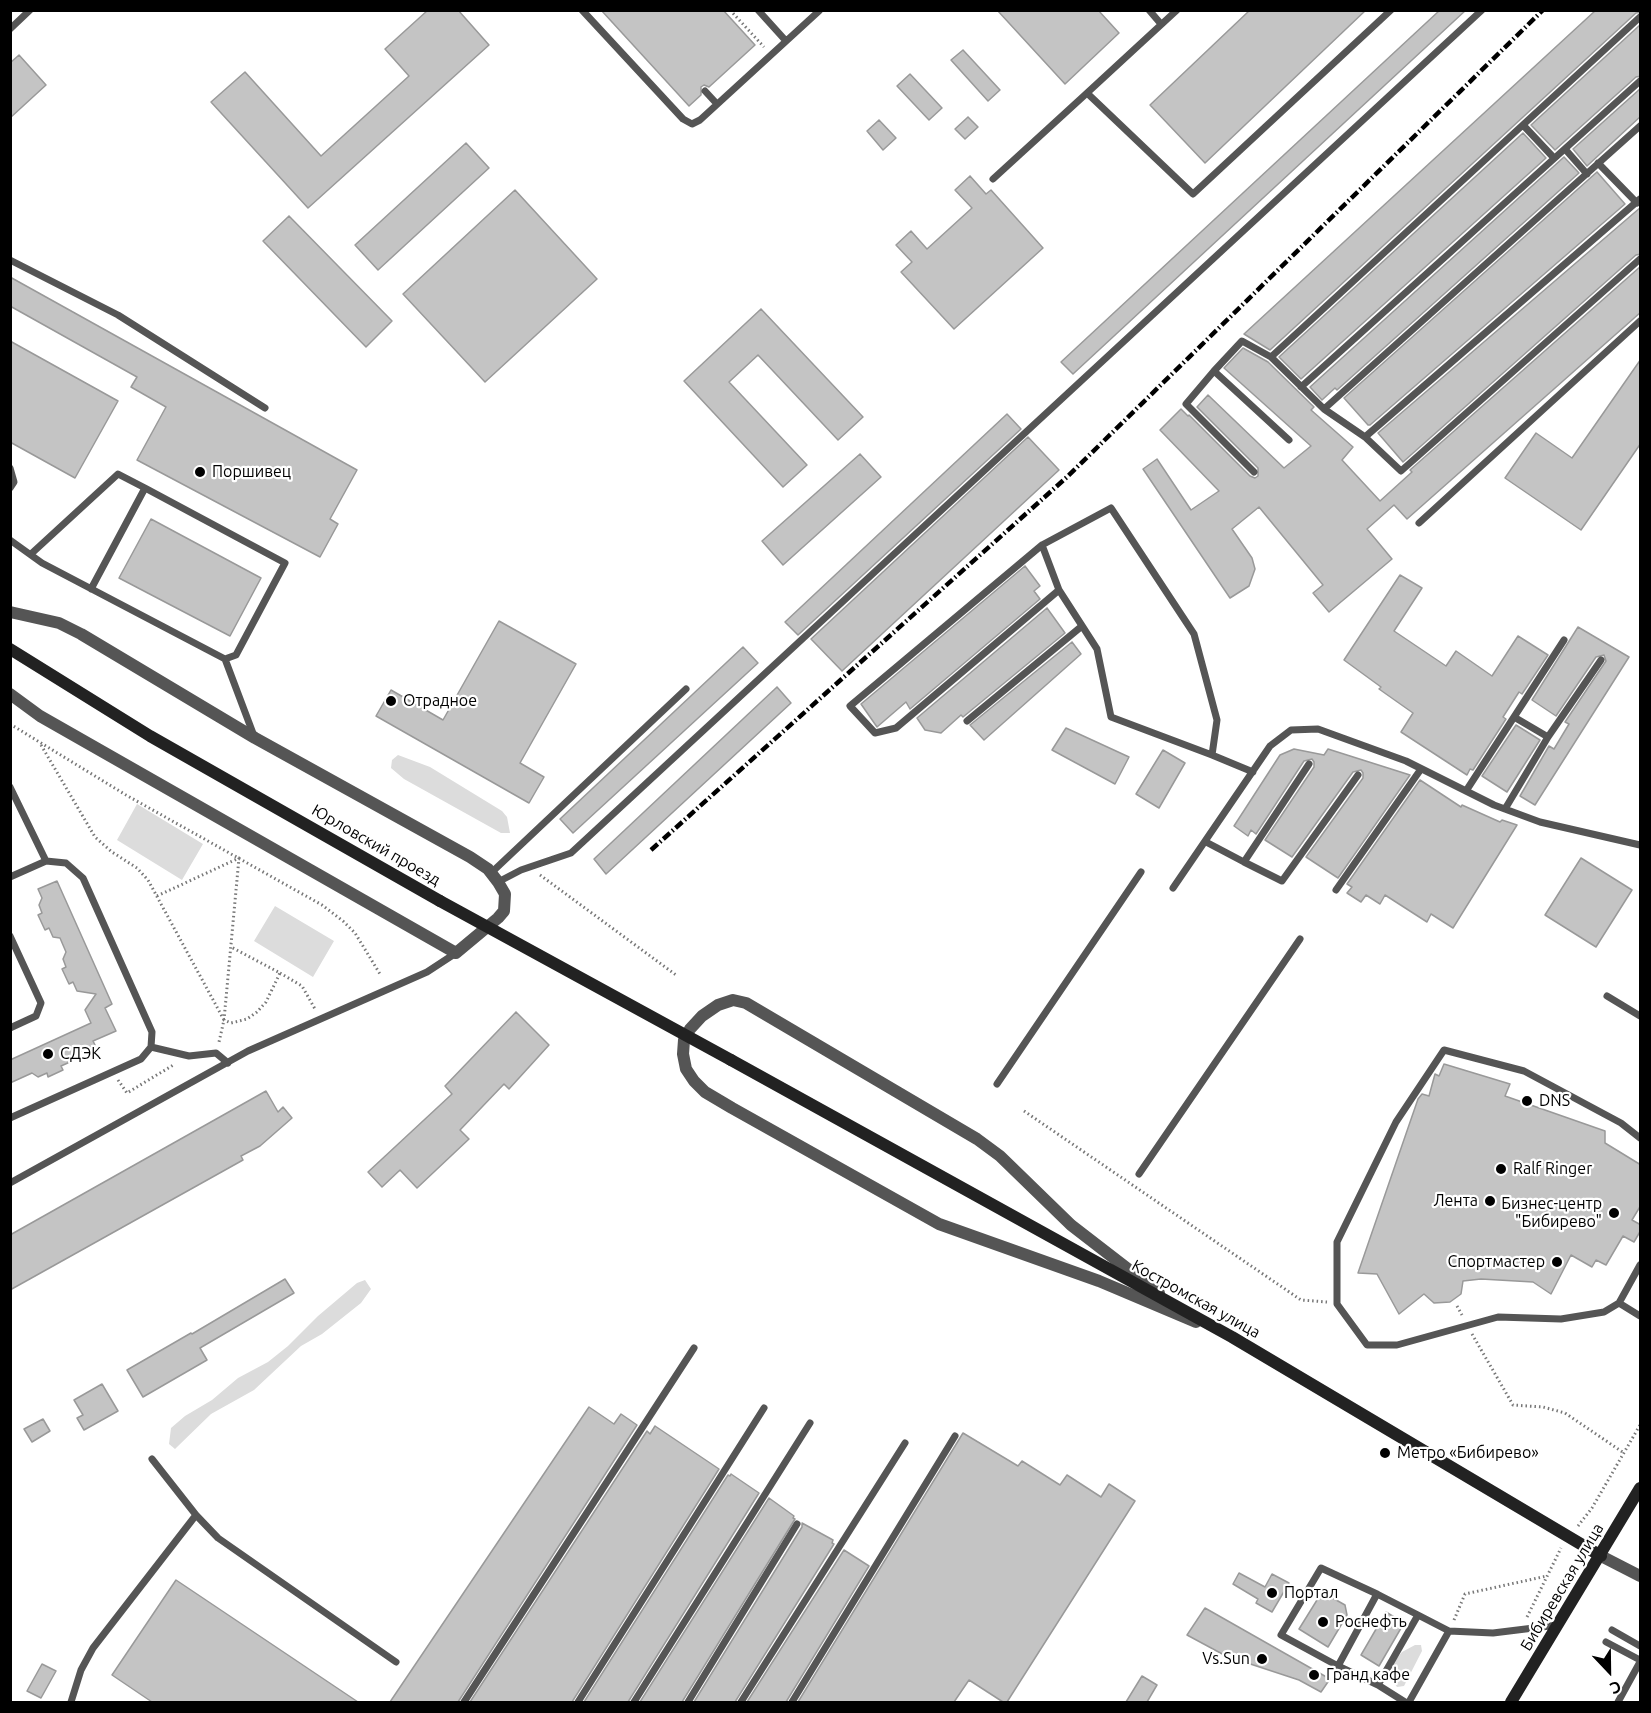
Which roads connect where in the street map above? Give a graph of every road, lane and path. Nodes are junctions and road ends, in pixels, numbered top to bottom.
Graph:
1 (30, 10) edge
2 (582, 10) edge
3 (730, 10) edge
4 (758, 10) edge
5 (819, 10) edge
6 (1149, 10) edge
7 (1176, 10) edge
8 (1391, 10) edge
9 (1482, 10) edge
10 (1641, 17) edge
11 (1161, 24) junction
12 (10, 29) edge
13 (786, 41) junction
14 (771, 55) junction
15 (1641, 81) edge
16 (705, 91) dead end
17 (1087, 93) junction
18 (717, 104) junction
19 (1522, 125) junction
20 (1641, 126) edge
21 (1564, 149) junction
22 (1554, 159) junction
23 (1598, 163) junction
24 (1587, 174) junction
25 (993, 179) dead end
26 (1639, 201) edge
27 (1641, 259) edge
28 (10, 260) edge
29 (1641, 321) edge
30 (1270, 357) junction
31 (1214, 371) junction
32 (1301, 387) junction
33 (265, 408) dead end
34 (1324, 409) junction
35 (1365, 437) junction
36 (1289, 440) dead end
37 (10, 468) edge
38 (1254, 472) dead end
39 (10, 488) edge
40 (145, 488) junction
41 (1419, 523) dead end
42 (10, 540) edge
43 (1042, 545) junction
44 (31, 554) junction
45 (91, 589) junction
46 (1059, 590) junction
47 (10, 612) edge
48 (1082, 626) junction
49 (1564, 639) dead end
50 (10, 649) edge
51 (225, 659) junction
52 (1601, 660) dead end
53 (686, 689) dead end
54 (10, 694) edge
55 (1514, 717) junction
56 (967, 721) dead end
57 (10, 724) edge
58 (1548, 737) junction
59 (255, 738) junction
60 (40, 744) junction
61 (1212, 755) junction
62 (1309, 764) dead end
63 (1421, 769) junction
64 (1252, 772) junction
65 (1358, 775) dead end
66 (10, 787) edge
67 (1466, 791) junction
68 (1505, 809) junction
69 (1206, 842) junction
70 (1641, 845) edge
71 (239, 858) junction
72 (45, 861) junction
73 (1244, 861) junction
74 (532, 869) dead end
75 (1141, 872) dead end
76 (10, 877) edge
77 (495, 878) junction
78 (1173, 888) dead end
79 (1336, 890) dead end
80 (157, 896) junction
81 (10, 936) edge
82 (1300, 939) dead end
83 (231, 947) junction
84 (456, 952) junction
85 (280, 973) junction
86 (380, 974) dead end
87 (676, 975) dead end
88 (1607, 996) dead end
89 (316, 1011) dead end
90 (1641, 1016) edge
91 (224, 1020) junction
92 (10, 1028) edge
93 (151, 1047) junction
94 (216, 1053) junction
95 (189, 1056) junction
96 (731, 1060) joint
97 (228, 1063) junction
98 (113, 1072) junction
99 (997, 1084) dead end
100 (1024, 1111) dead end
101 (10, 1118) edge
102 (1641, 1138) edge
103 (1139, 1174) dead end
104 (10, 1183) edge
105 (1641, 1265) edge
106 (1619, 1303) junction
107 (1337, 1304) junction
108 (1457, 1306) dead end
109 (1182, 1310) junction
110 (1641, 1316) edge
111 (1467, 1326) junction
112 (1232, 1337) junction
113 (694, 1348) dead end
114 (764, 1408) dead end
115 (810, 1423) dead end
116 (1641, 1425) edge
117 (956, 1436) dead end
118 (905, 1443) dead end
119 (1624, 1453) junction
120 (152, 1459) dead end
121 (1641, 1488) edge
122 (196, 1515) junction
123 (797, 1524) dead end
124 (1569, 1537) junction
125 (1601, 1556) junction
126 (1547, 1576) junction
127 (1641, 1576) edge
128 (1377, 1594) junction
129 (1418, 1615) junction
130 (1558, 1625) junction
131 (1521, 1630) junction
132 (1612, 1630) dead end
133 (1449, 1631) junction
134 (1606, 1642) dead end
135 (1641, 1646) edge
136 (1641, 1661) edge
137 (396, 1662) dead end
138 (1338, 1666) junction
139 (1378, 1685) junction
140 (72, 1702) edge
141 (464, 1702) edge
142 (578, 1702) edge
143 (634, 1702) edge
144 (688, 1702) edge
145 (741, 1702) edge
146 (792, 1702) edge
147 (1407, 1702) edge
148 (1511, 1702) edge
149 (1618, 1702) edge

1 - 12 lane
2 - 18 lane
3 - 14 path
4 - 13 lane
5 - 13 lane
6 - 11 lane
7 - 11 lane
8 - 17 lane
9 - 77 lane
10 - 19 lane
11 - 17 lane
13 - 14 lane
14 - 18 lane
15 - 21 lane
16 - 18 lane
17 - 25 lane
19 - 22 lane
19 - 30 lane
20 - 23 lane
21 - 22 lane
21 - 24 lane
22 - 32 lane
23 - 24 lane
23 - 26 lane
24 - 34 lane
26 - 35 lane
27 - 35 lane
28 - 33 lane
29 - 41 lane
30 - 31 lane
30 - 32 lane
31 - 36 lane
31 - 38 lane
32 - 34 lane
34 - 35 lane
37 - 39 lane
40 - 44 lane
40 - 45 lane
40 - 51 lane
42 - 44 lane
43 - 46 lane
43 - 46 lane
43 - 61 lane
44 - 45 lane
45 - 51 lane
46 - 48 lane
47 - 59 street
48 - 56 lane
48 - 61 lane
49 - 55 lane
50 - 96 main road, Юрловский проезд, bridge
51 - 59 lane
52 - 58 lane
53 - 77 lane
54 - 84 street
55 - 58 lane
55 - 67 lane
57 - 60 path
58 - 68 lane
59 - 77 street
60 - 71 path
60 - 80 path
61 - 64 lane
62 - 73 lane
63 - 64 lane
63 - 67 lane
63 - 79 lane
64 - 69 lane
65 - 73 lane
66 - 72 lane
67 - 68 lane
68 - 70 lane
69 - 73 lane
69 - 78 lane
71 - 80 path
71 - 83 path
71 - 86 path
72 - 76 lane
72 - 93 lane
74 - 87 path
75 - 99 lane
77 - 84 street
80 - 91 path
81 - 92 lane
82 - 103 lane
83 - 85 path
83 - 91 path
84 - 97 lane
85 - 89 path
85 - 91 path
88 - 90 lane
91 - 94 path
93 - 95 lane
93 - 98 lane
94 - 95 lane
94 - 97 lane
95 - 98 path
96 - 109 main road, Костромская улица
97 - 104 lane
98 - 101 lane
100 - 107 path
102 - 107 lane
105 - 106 lane
106 - 110 lane
106 - 111 lane
107 - 111 lane
108 - 111 path
109 - 112 main road, Костромская улица
109 - 112 street
111 - 119 path
112 - 124 main road, Костромская улица
113 - 141 lane
114 - 142 lane
115 - 143 lane
116 - 119 path
117 - 146 lane
118 - 145 lane
119 - 124 path
120 - 122 lane
121 - 125 main road, Бибиревская улица
122 - 137 lane
122 - 140 lane
123 - 144 lane
124 - 125 main road, Костромская улица
124 - 126 path
125 - 127 street, Костромская улица
125 - 130 main road, Бибиревская улица
126 - 131 path
126 - 133 path
128 - 129 lane
128 - 138 lane
128 - 138 lane
129 - 133 lane
129 - 139 lane
130 - 131 lane
130 - 148 main road, Бибиревская улица
131 - 133 lane
132 - 135 lane
133 - 147 lane
134 - 136 lane
136 - 149 lane
138 - 139 lane
139 - 147 lane

